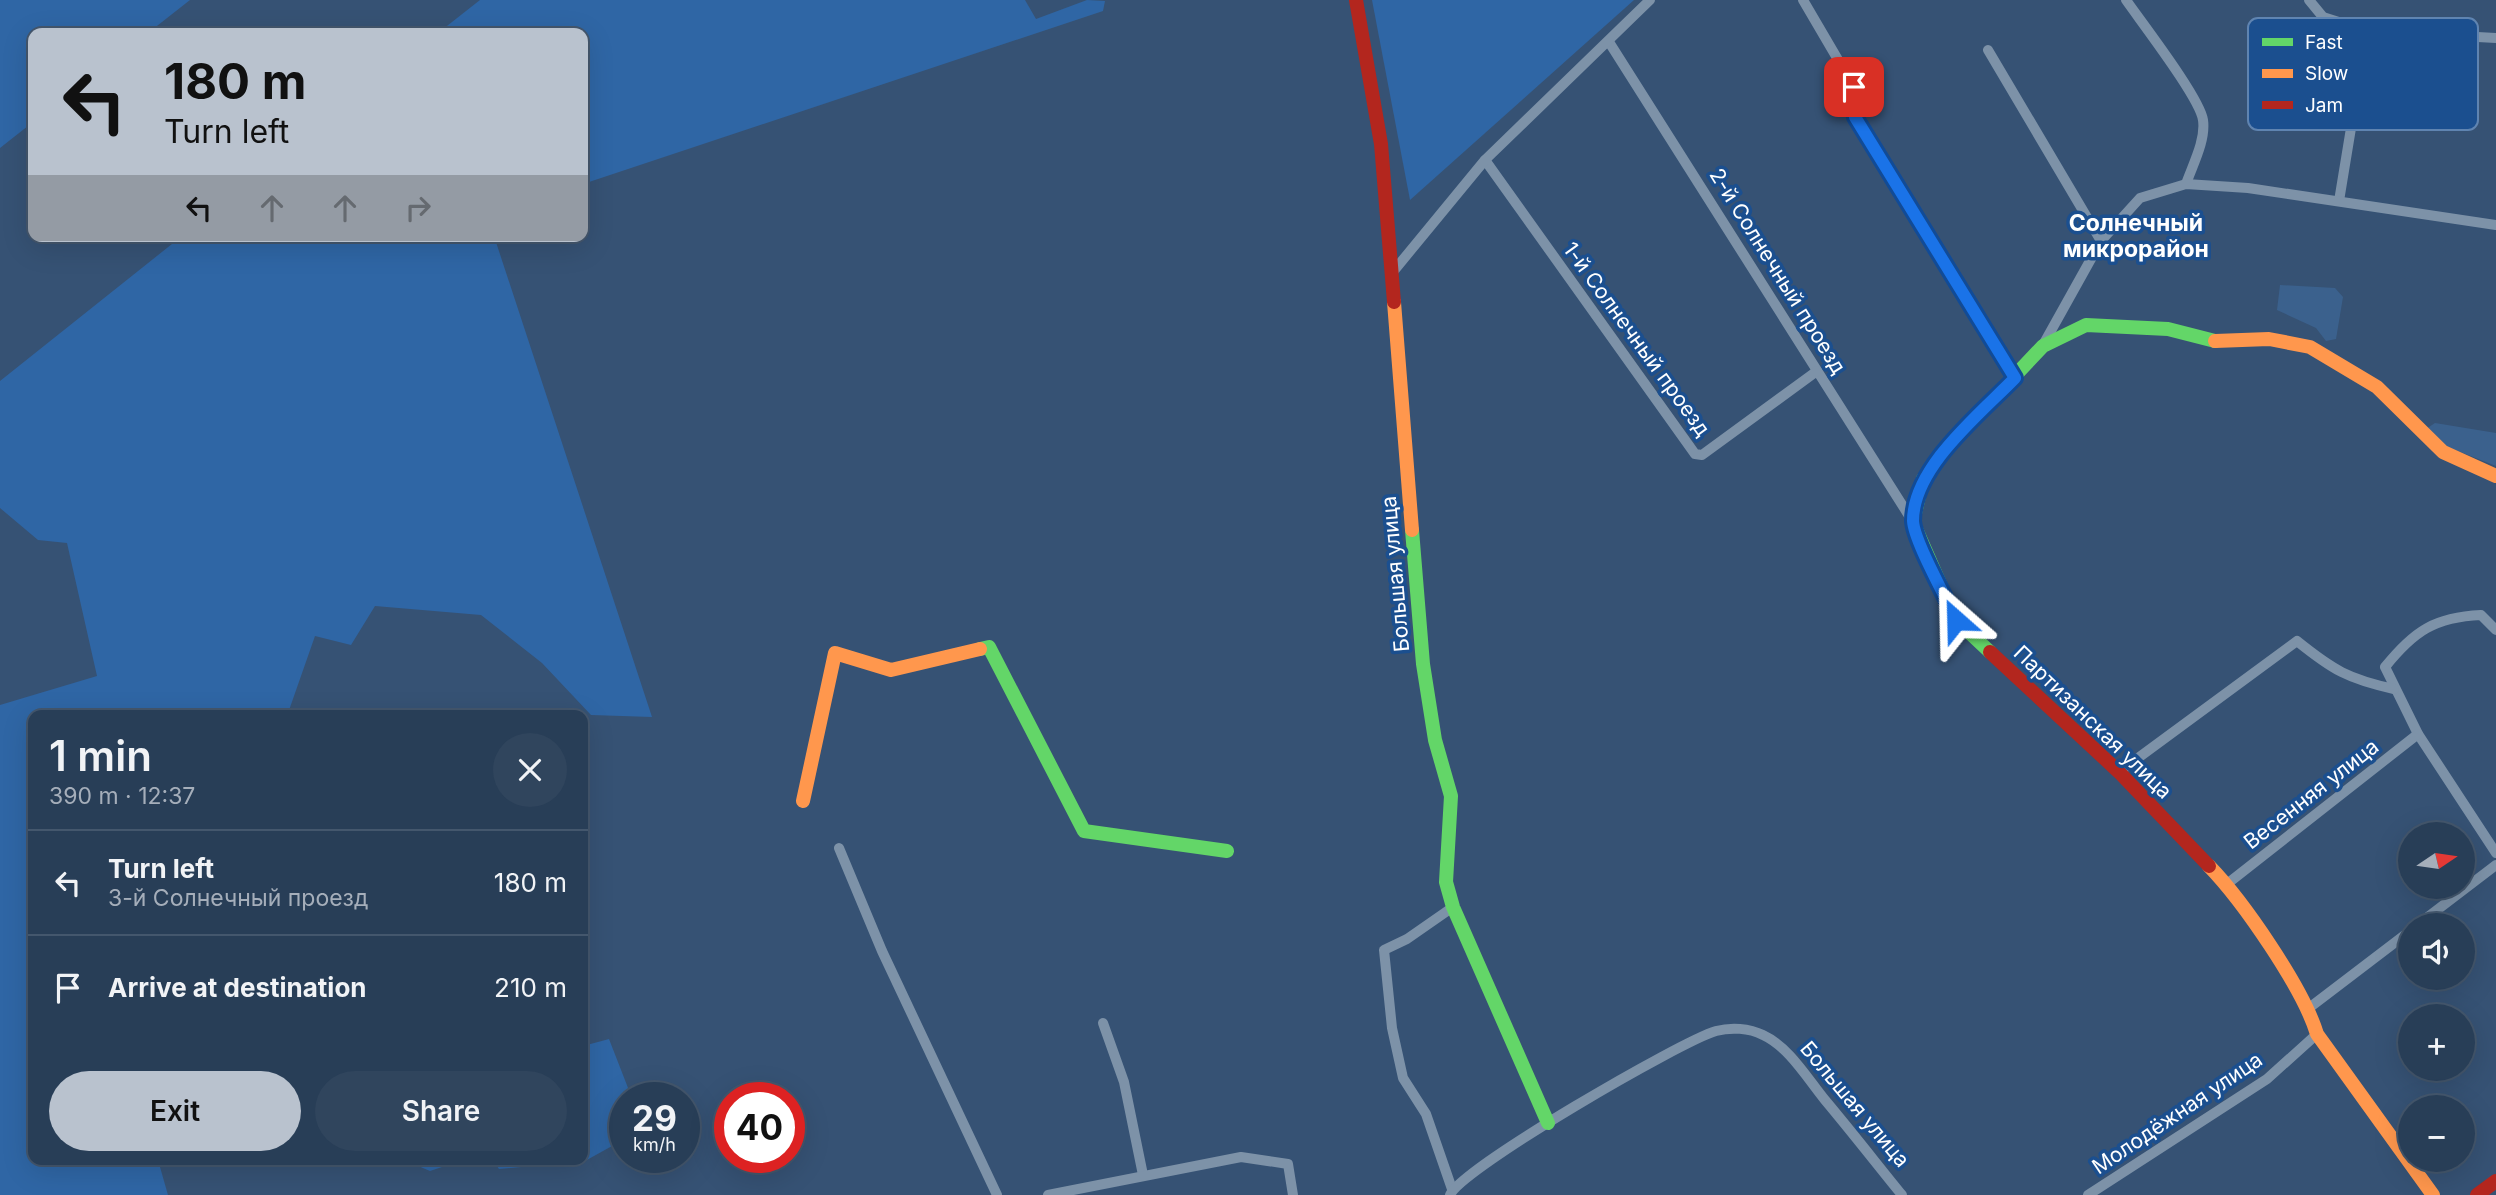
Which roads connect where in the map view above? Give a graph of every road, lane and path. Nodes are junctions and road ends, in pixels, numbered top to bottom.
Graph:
1 (1356, 0) edge
2 (1650, 0) edge
3 (1803, 0) edge
4 (2126, 0) edge
5 (2309, 0) edge
6 (2326, 18) edge
7 (2478, 37) edge
8 (2496, 38) edge
9 (1609, 42) junction
10 (1988, 50) dead end
11 (2351, 130) edge
12 (1485, 160) junction
13 (2186, 184) junction
14 (2339, 201) junction
15 (2496, 225) edge
16 (2101, 241) junction
17 (1392, 273) junction
18 (2043, 346) junction
19 (1817, 371) junction
20 (2015, 378) junction
21 (2496, 476) edge
22 (1913, 522) junction
23 (2496, 630) edge
24 (2394, 689) junction
25 (2418, 734) junction
26 (2119, 772) junction
27 (803, 802) dead end
28 (839, 848) dead end
29 (1227, 851) dead end
30 (2496, 853) edge
31 (2496, 864) edge
32 (2227, 884) junction
33 (1453, 907) junction
34 (2433, 913) edge
35 (2398, 940) edge
36 (2309, 1008) junction
37 (1103, 1023) dead end
38 (2317, 1034) junction
39 (1548, 1123) junction
40 (1143, 1175) junction
41 (2496, 1181) edge
42 (1448, 1193) edge
43 (997, 1195) edge
44 (1048, 1195) edge
45 (1293, 1195) edge
46 (1902, 1195) edge
47 (2088, 1195) edge
48 (2433, 1195) edge
49 (2477, 1195) edge

1 - 17 street, Большая улица
2 - 9 street
3 - 20 street
4 - 13 street
5 - 6 street
7 - 8 street
9 - 12 street
9 - 19 street, 2-й Солнечный проезд
10 - 16 street
11 - 14 street
12 - 17 street
12 - 19 street, 1-й Солнечный проезд
13 - 14 street
13 - 16 street
14 - 15 street
16 - 18 street
17 - 33 street, Большая улица
18 - 20 street
18 - 21 street
19 - 22 street, 2-й Солнечный проезд
20 - 22 street
22 - 26 street, Партизанская улица
23 - 24 street
24 - 25 street
24 - 26 street
25 - 30 street
25 - 32 street, Весенняя улица
26 - 32 street, Партизанская улица
27 - 29 street
28 - 43 street
31 - 34 street
32 - 36 street, Партизанская улица
33 - 39 street, Большая улица
33 - 42 street
35 - 36 street
36 - 38 street, Партизанская улица
37 - 40 street
38 - 47 street, Молодёжная улица
38 - 48 street, Партизанская улица
39 - 42 street, Большая улица
39 - 46 street, Большая улица
40 - 44 street
40 - 45 street
41 - 49 street

